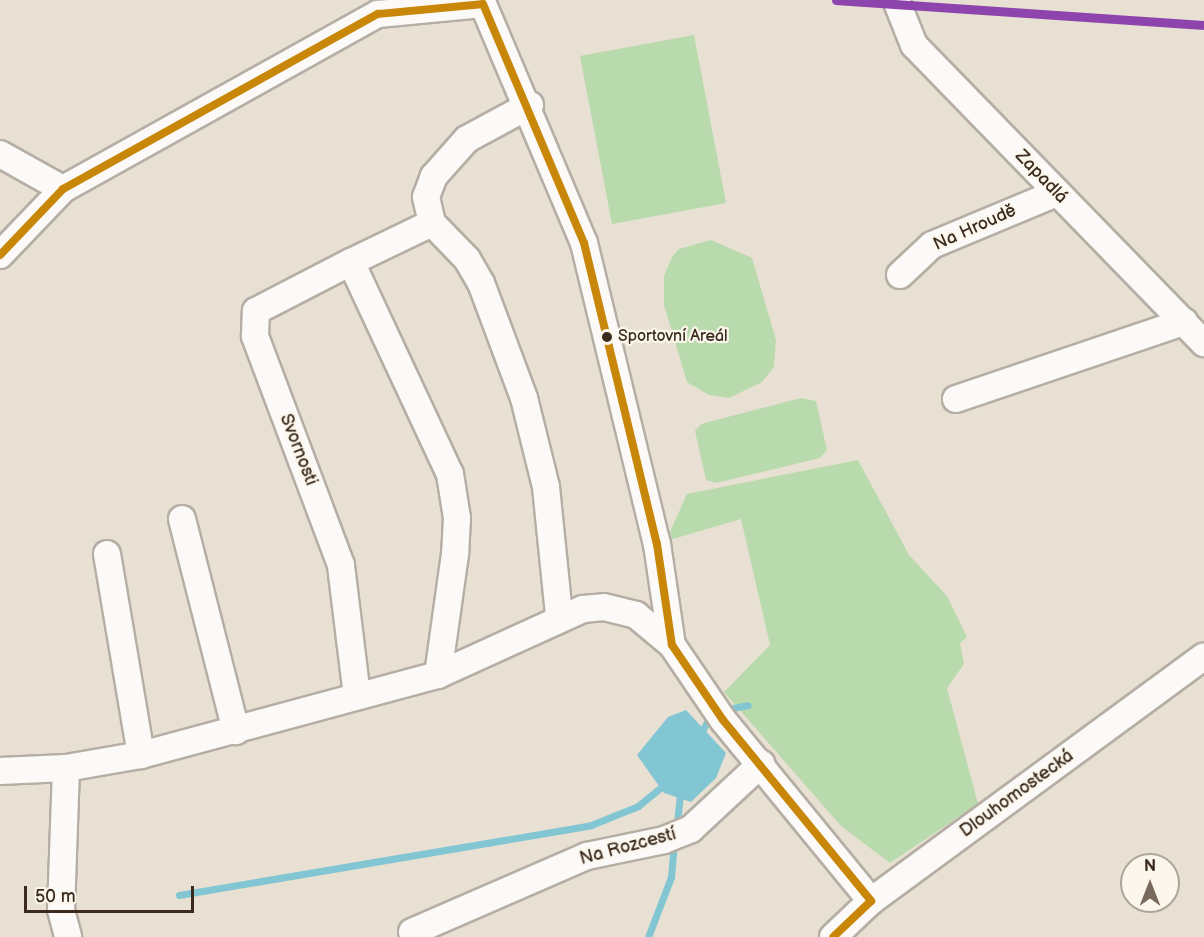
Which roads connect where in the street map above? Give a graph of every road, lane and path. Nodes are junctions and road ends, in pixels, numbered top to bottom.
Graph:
1 (896, 0) edge
2 (483, 2) edge
3 (530, 105) junction
4 (0, 154) edge
5 (63, 189) junction
6 (1057, 193) junction
7 (432, 223) junction
8 (0, 255) edge
9 (351, 262) junction
10 (900, 275) dead end
11 (1184, 322) junction
12 (1204, 343) edge
13 (956, 399) dead end
14 (182, 519) dead end
15 (107, 554) dead end
16 (559, 615) junction
17 (672, 645) junction
18 (1204, 656) edge
19 (438, 675) junction
20 (357, 696) junction
21 (236, 731) junction
22 (141, 754) junction
23 (761, 764) junction
24 (66, 768) junction
25 (0, 771) edge
26 (871, 901) junction
27 (412, 932) dead end
28 (68, 937) edge
29 (833, 937) edge

1 - 6 street, Zapadlá
2 - 3 street
2 - 5 street
3 - 7 street
3 - 17 street
4 - 5 street
5 - 8 street
6 - 10 street, Na Hroudě
6 - 11 street, Zapadlá
7 - 9 street, Svornosti
7 - 16 street
9 - 19 street
9 - 20 street, Svornosti
11 - 12 street, Zapadlá
11 - 13 street
14 - 21 street
15 - 22 street
16 - 17 street
16 - 19 street
17 - 23 street
18 - 26 street, Dlouhomostecká
19 - 20 street
20 - 21 street
21 - 22 street
22 - 24 street
23 - 26 street
23 - 27 street, Na Rozcestí
24 - 25 street
24 - 28 street
26 - 29 street, Dlouhomostecká

